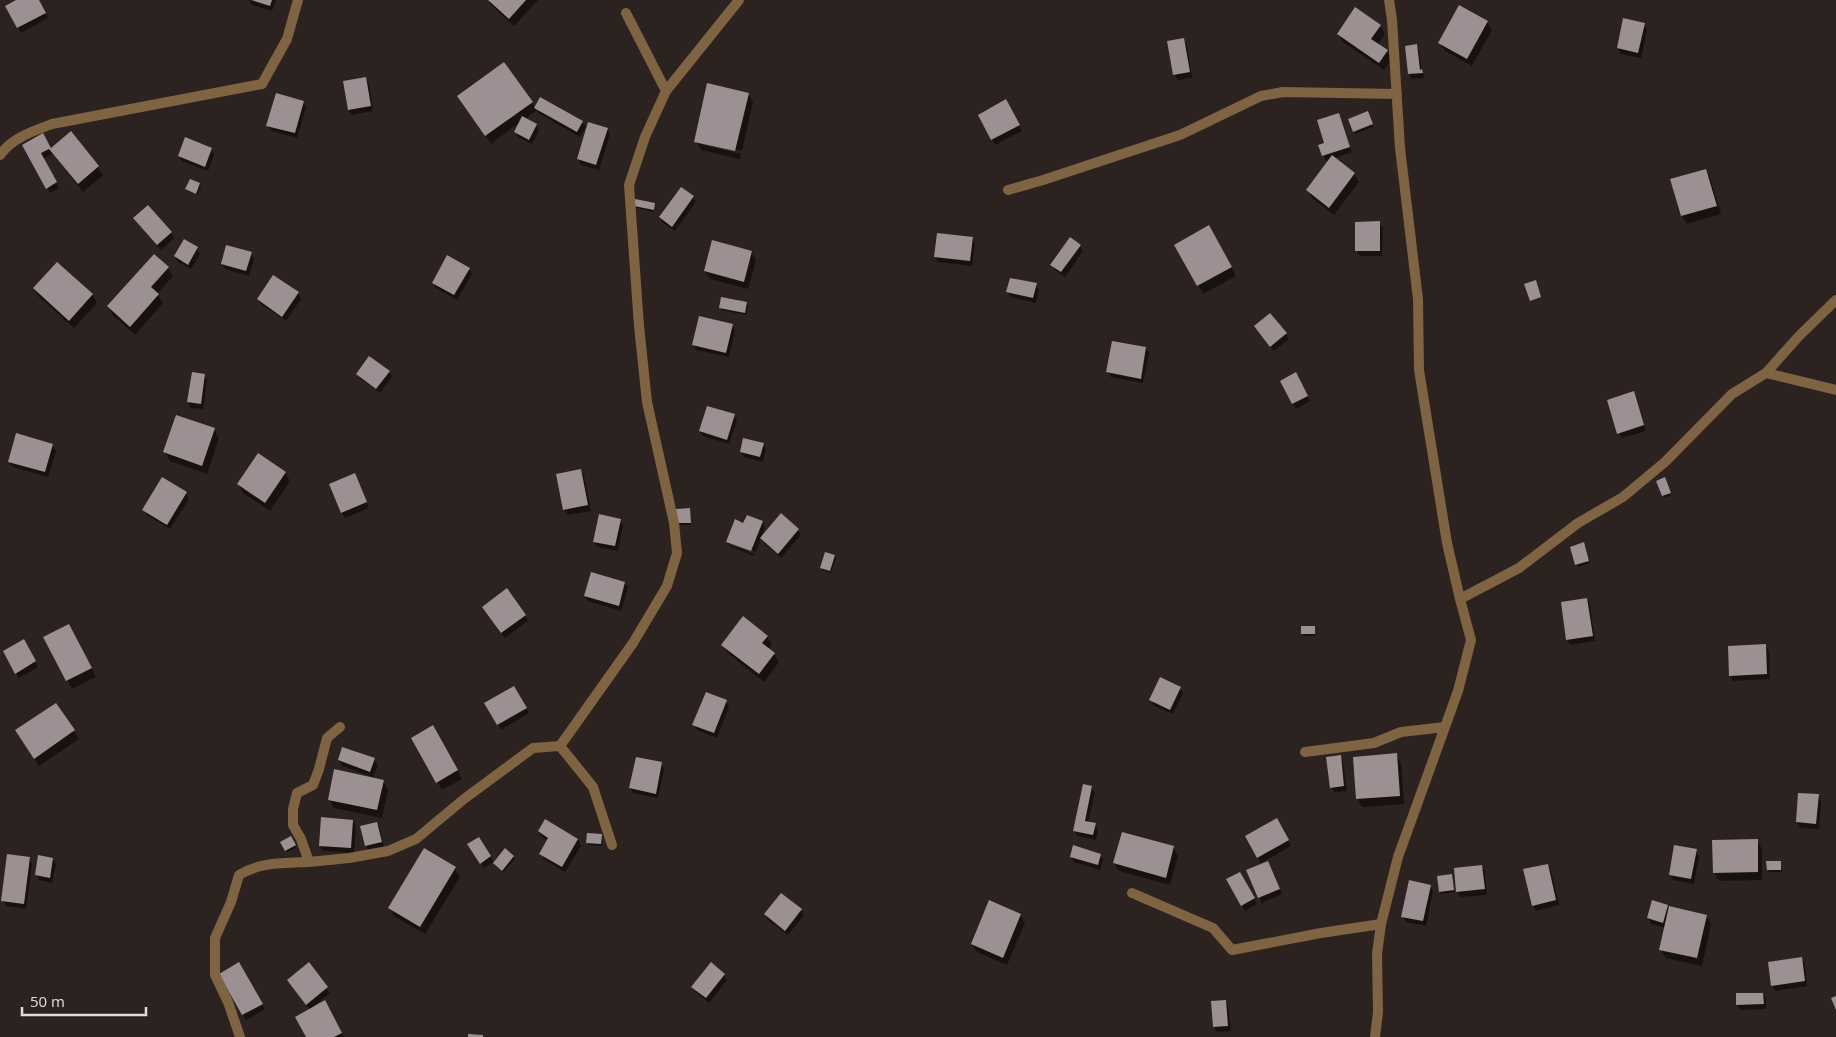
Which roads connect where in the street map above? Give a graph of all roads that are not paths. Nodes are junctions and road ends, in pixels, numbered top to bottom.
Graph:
1 (298, 0) edge
2 (739, 0) edge
3 (1389, 0) edge
4 (626, 13) dead end
5 (666, 91) junction
6 (1397, 94) junction
7 (0, 155) edge
8 (1008, 190) dead end
9 (1836, 300) edge
10 (1766, 373) junction
11 (1836, 390) edge
12 (1460, 600) junction
13 (1445, 726) junction
14 (340, 727) dead end
15 (560, 746) junction
16 (1306, 752) dead end
17 (612, 845) dead end
18 (309, 862) junction
19 (1132, 893) dead end
20 (1381, 924) junction
21 (240, 1037) edge
22 (1375, 1037) edge

1 - 7 street
2 - 5 street
3 - 6 street
4 - 5 street
5 - 15 street
6 - 8 street
6 - 12 street
9 - 10 street
10 - 11 street
10 - 12 street
12 - 13 street
13 - 16 street
13 - 20 street
14 - 18 street
15 - 17 street
15 - 18 street
18 - 21 street
19 - 20 street
20 - 22 street

